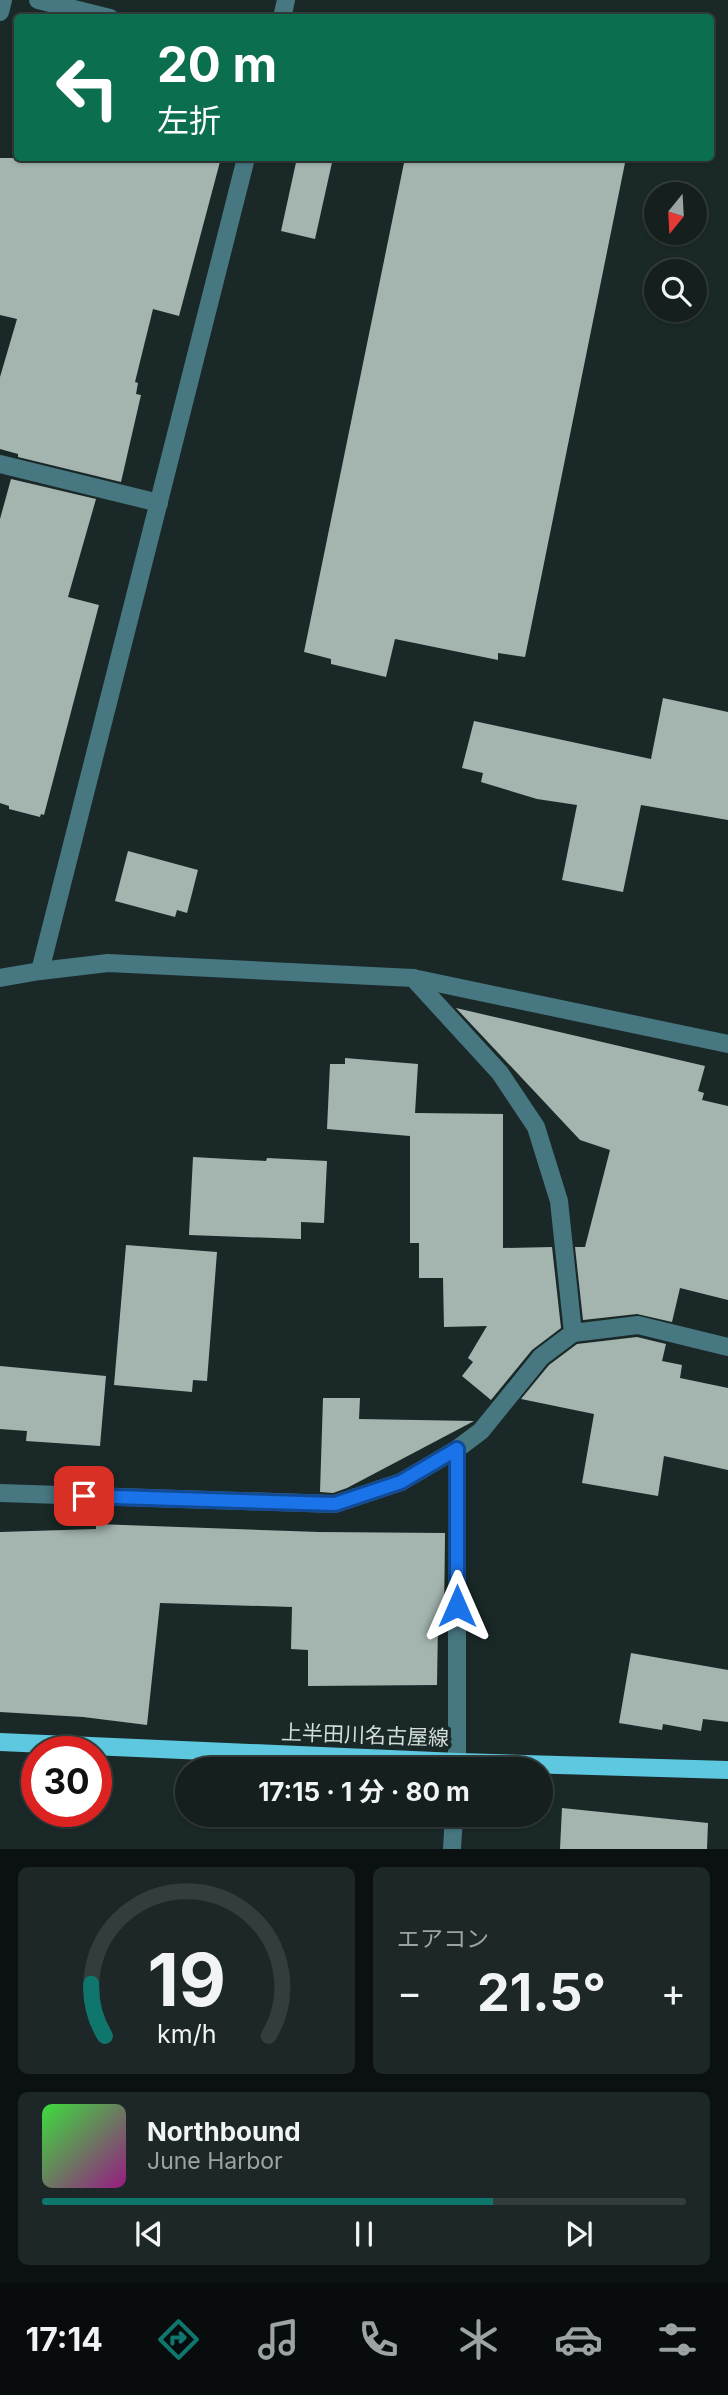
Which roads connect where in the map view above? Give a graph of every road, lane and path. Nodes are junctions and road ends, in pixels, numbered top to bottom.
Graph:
1 (3, 0) edge
2 (38, 0) edge
3 (0, 12) edge
4 (94, 14) edge
5 (245, 161) edge
6 (0, 464) edge
7 (159, 503) junction
8 (40, 971) junction
9 (0, 978) edge
10 (413, 978) junction
11 (728, 1044) edge
12 (573, 1333) junction
13 (728, 1347) edge
14 (457, 1449) junction
15 (0, 1493) edge
16 (0, 1742) edge
17 (299, 1757) edge
18 (458, 1757) edge
19 (553, 1767) edge
20 (728, 1770) edge
21 (453, 1827) edge
22 (452, 1849) edge

1 - 3 street
2 - 4 street
5 - 7 street
6 - 7 street
7 - 8 street
8 - 9 street
8 - 10 street
10 - 11 street
10 - 12 street
12 - 13 street
12 - 14 street
14 - 15 street
14 - 18 street
16 - 17 main road, 上半田川名古屋線
19 - 20 main road, 上半田川名古屋線
21 - 22 street

